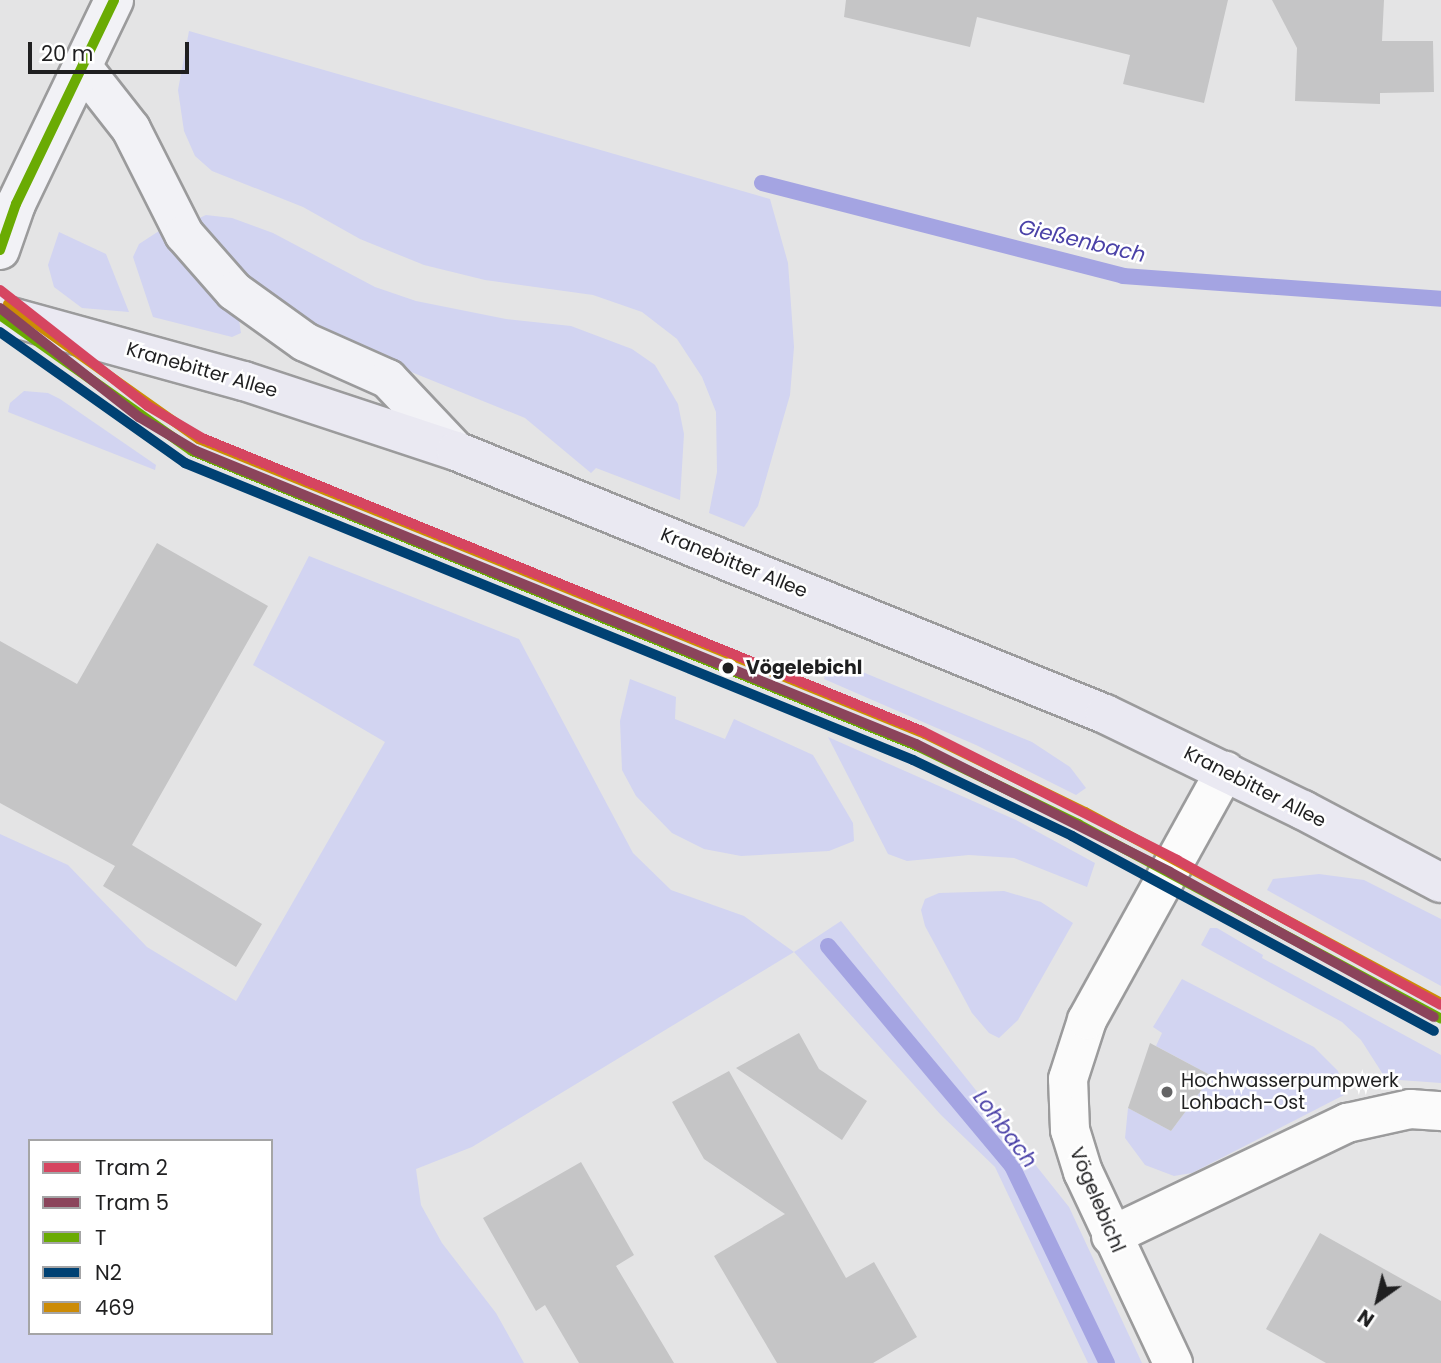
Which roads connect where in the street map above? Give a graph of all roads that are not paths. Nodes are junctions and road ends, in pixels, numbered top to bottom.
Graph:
1 (114, 0) edge
2 (84, 69) junction
3 (8, 200) edge
4 (0, 250) edge
5 (0, 314) edge
6 (456, 452) junction
7 (1225, 771) junction
8 (1441, 883) edge
9 (1441, 1111) edge
10 (1111, 1236) junction
11 (1173, 1363) edge

1 - 2 street
2 - 3 street
2 - 6 street
3 - 4 street
5 - 6 main road, Kranebitter Allee
6 - 7 main road, Kranebitter Allee
7 - 8 main road, Kranebitter Allee
7 - 10 street, Vögelebichl
9 - 10 street
10 - 11 street, Vögelebichl

